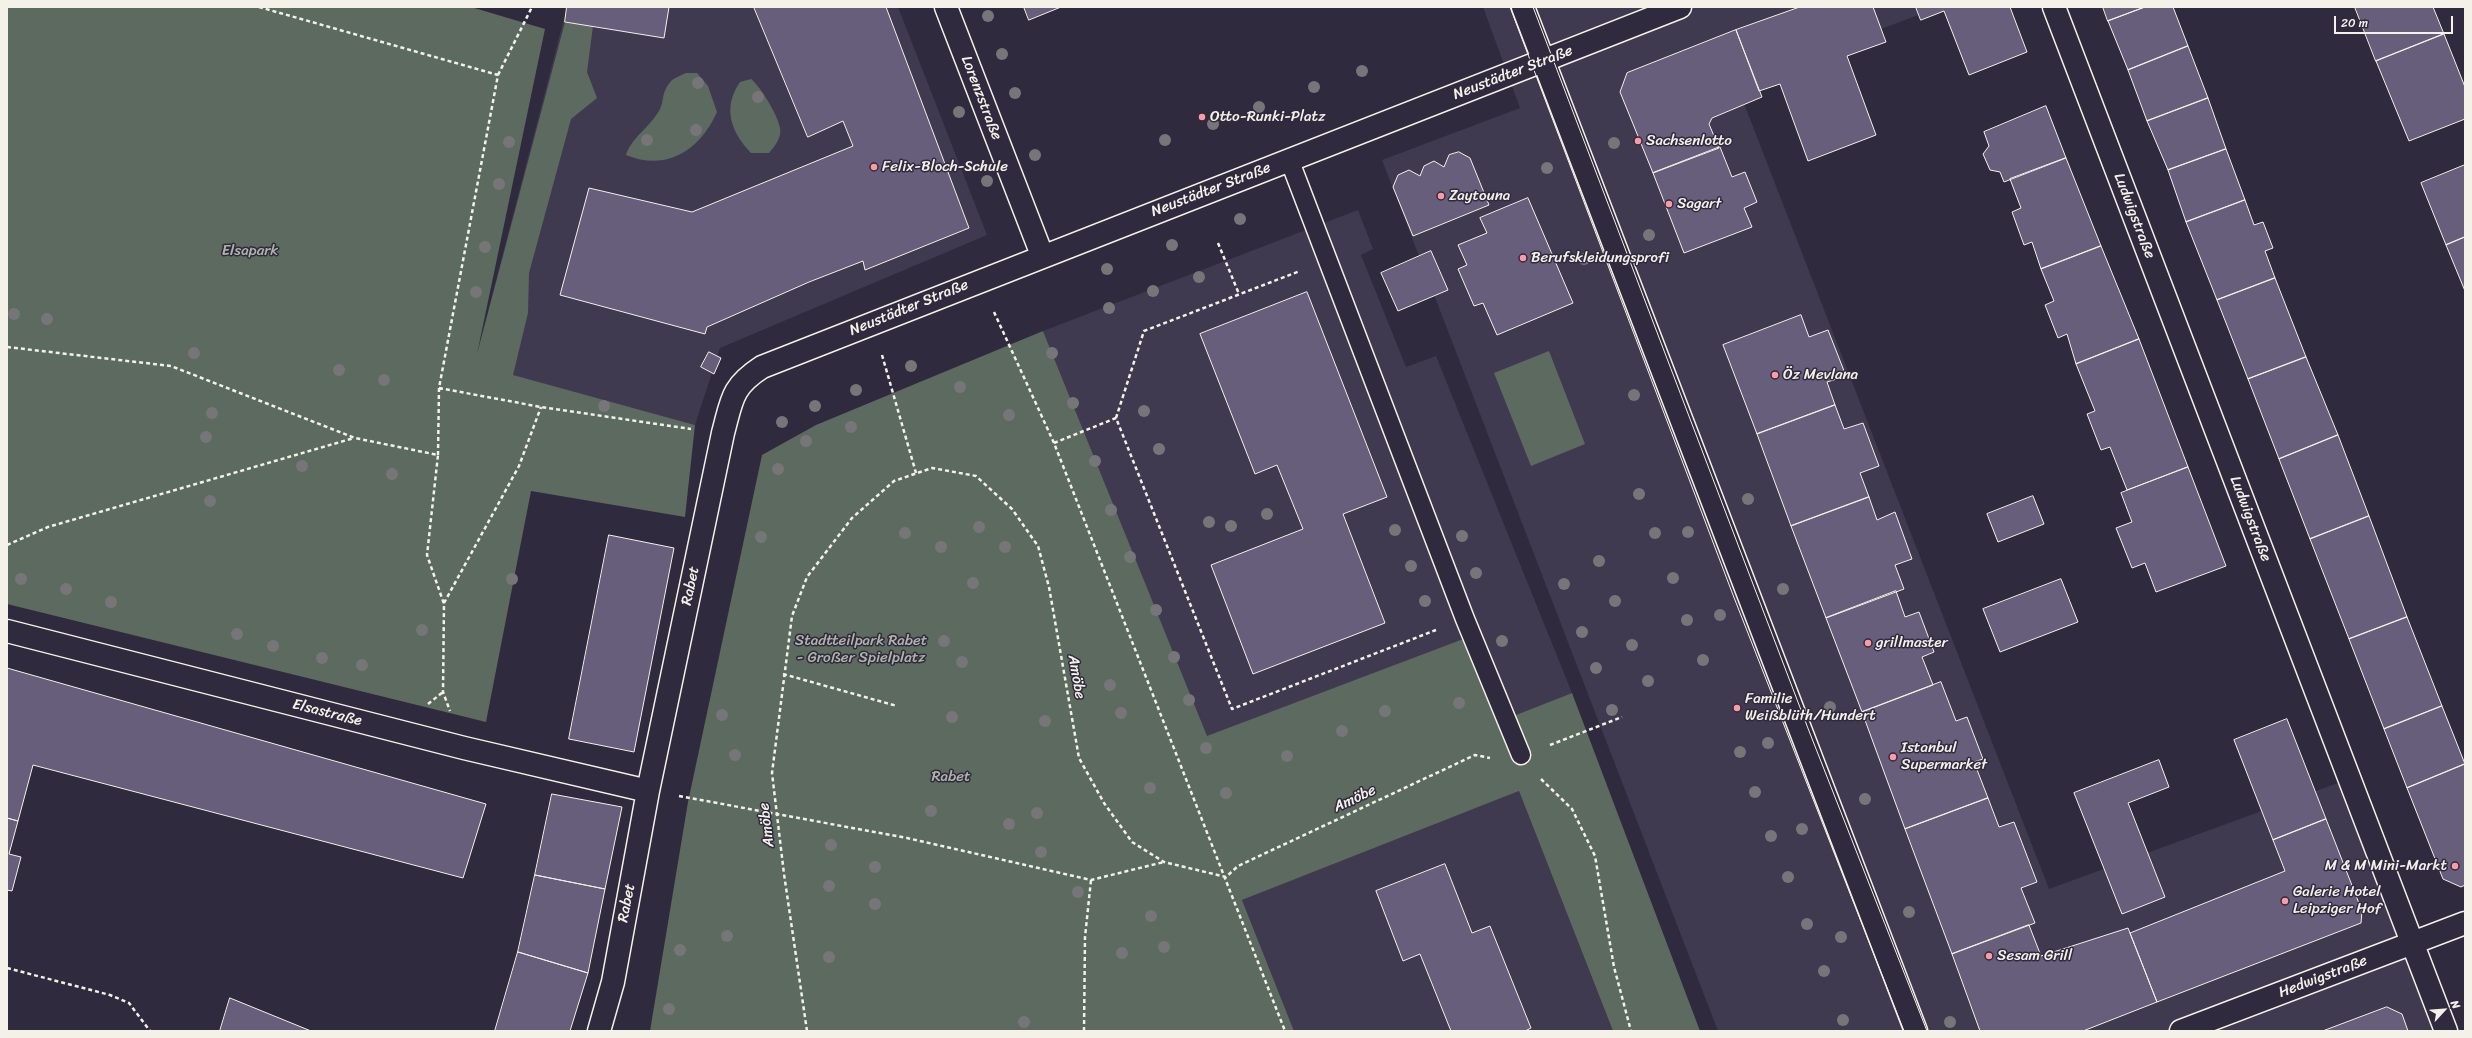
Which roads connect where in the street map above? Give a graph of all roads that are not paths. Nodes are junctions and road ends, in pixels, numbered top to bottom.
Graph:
1 (946, 7) edge
2 (1523, 7) edge
3 (1680, 7) edge
4 (2054, 7) edge
5 (1544, 61) junction
6 (1289, 160) junction
7 (1042, 255) junction
8 (744, 378) joint
9 (7, 631) edge
10 (1521, 755) dead end
11 (648, 791) junction
12 (2465, 923) edge
13 (2412, 944) junction
14 (599, 1031) edge
15 (1916, 1031) edge
16 (2182, 1031) edge
17 (2446, 1031) edge

1 - 7 street, Lorenzstraße
2 - 5 street
3 - 5 street, Neustädter Straße
4 - 13 street, Ludwigstraße
5 - 6 street, Neustädter Straße
5 - 15 street
6 - 7 street, Neustädter Straße
6 - 10 lane
7 - 8 street, Neustädter Straße
8 - 11 street, Rabet
9 - 11 street, Elsastraße
11 - 14 street, Rabet
12 - 13 street, Hedwigstraße
13 - 16 street, Hedwigstraße
13 - 17 street, Ludwigstraße

